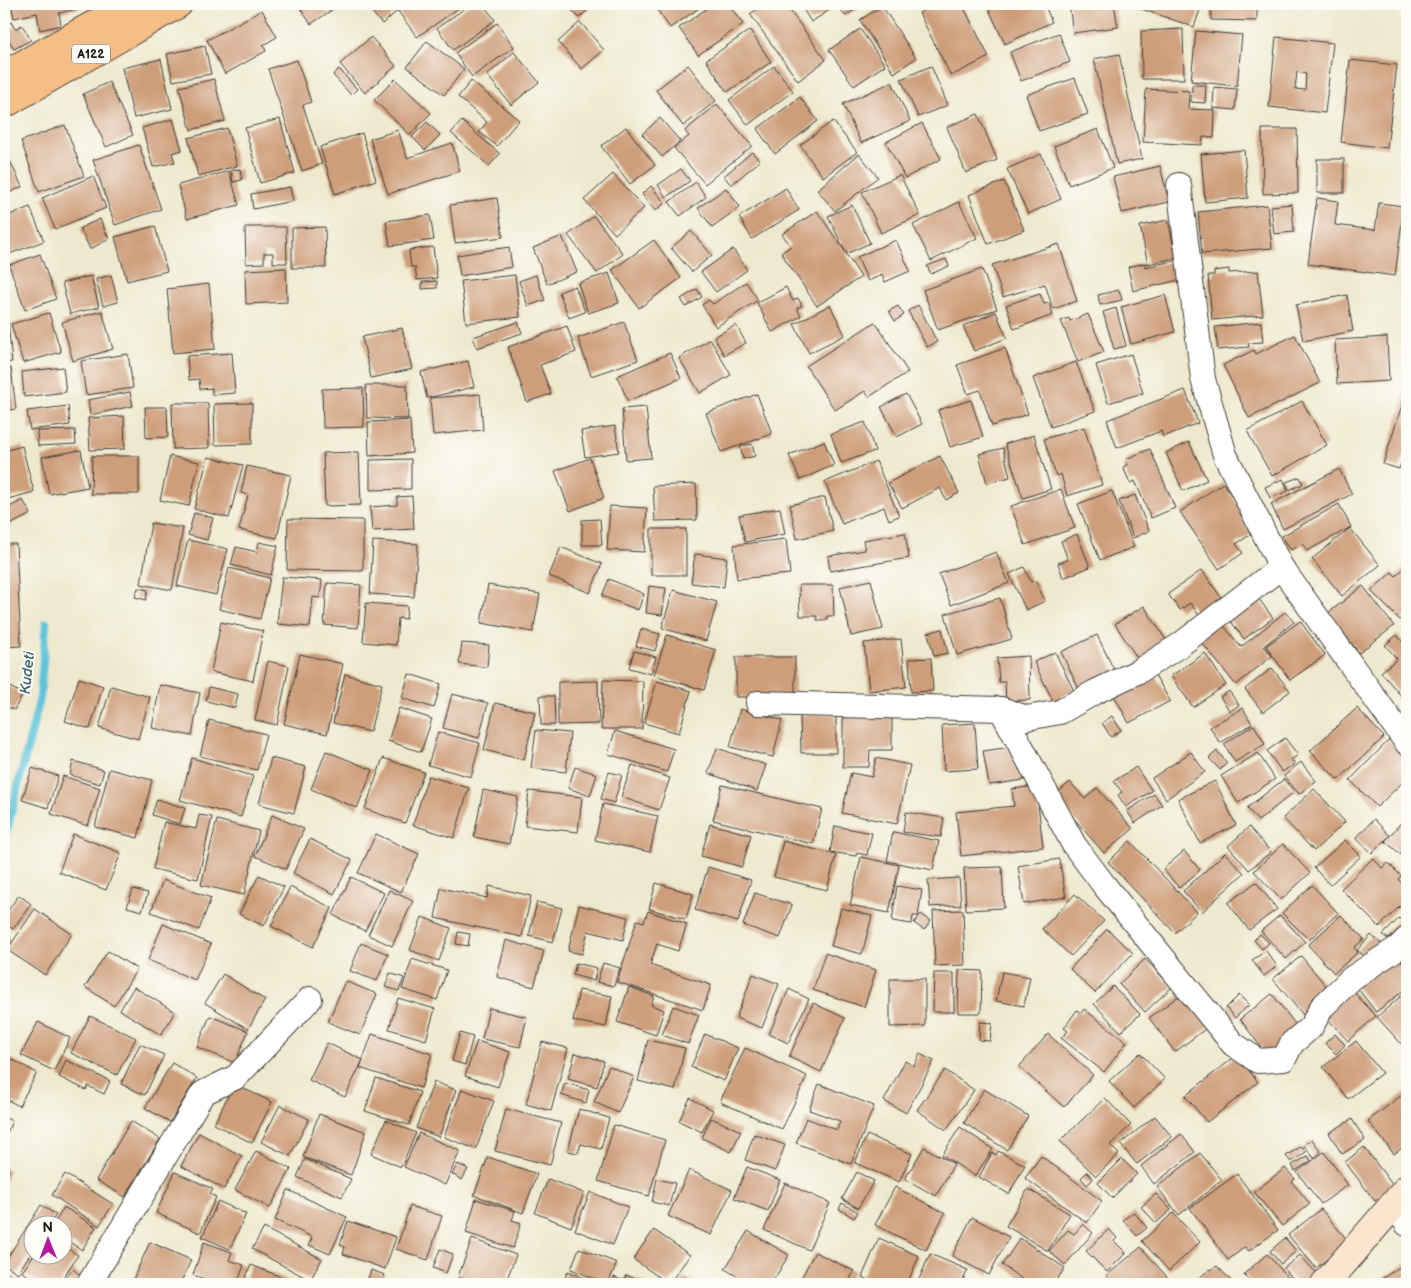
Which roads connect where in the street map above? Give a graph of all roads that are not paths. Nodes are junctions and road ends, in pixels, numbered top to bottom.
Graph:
1 (131, 4) edge
2 (178, 4) edge
3 (4, 75) edge
4 (4, 104) edge
5 (1179, 184) dead end
6 (1281, 567) junction
7 (758, 703) dead end
8 (1001, 709) junction
9 (1406, 739) edge
10 (1407, 939) edge
11 (310, 999) dead end
12 (1403, 1205) edge
13 (89, 1284) edge
14 (1325, 1284) edge

1 - 3 highway, A122
2 - 4 highway, A122
5 - 6 street
6 - 8 street
6 - 9 street
7 - 8 street
8 - 10 street
11 - 13 street
12 - 14 street

